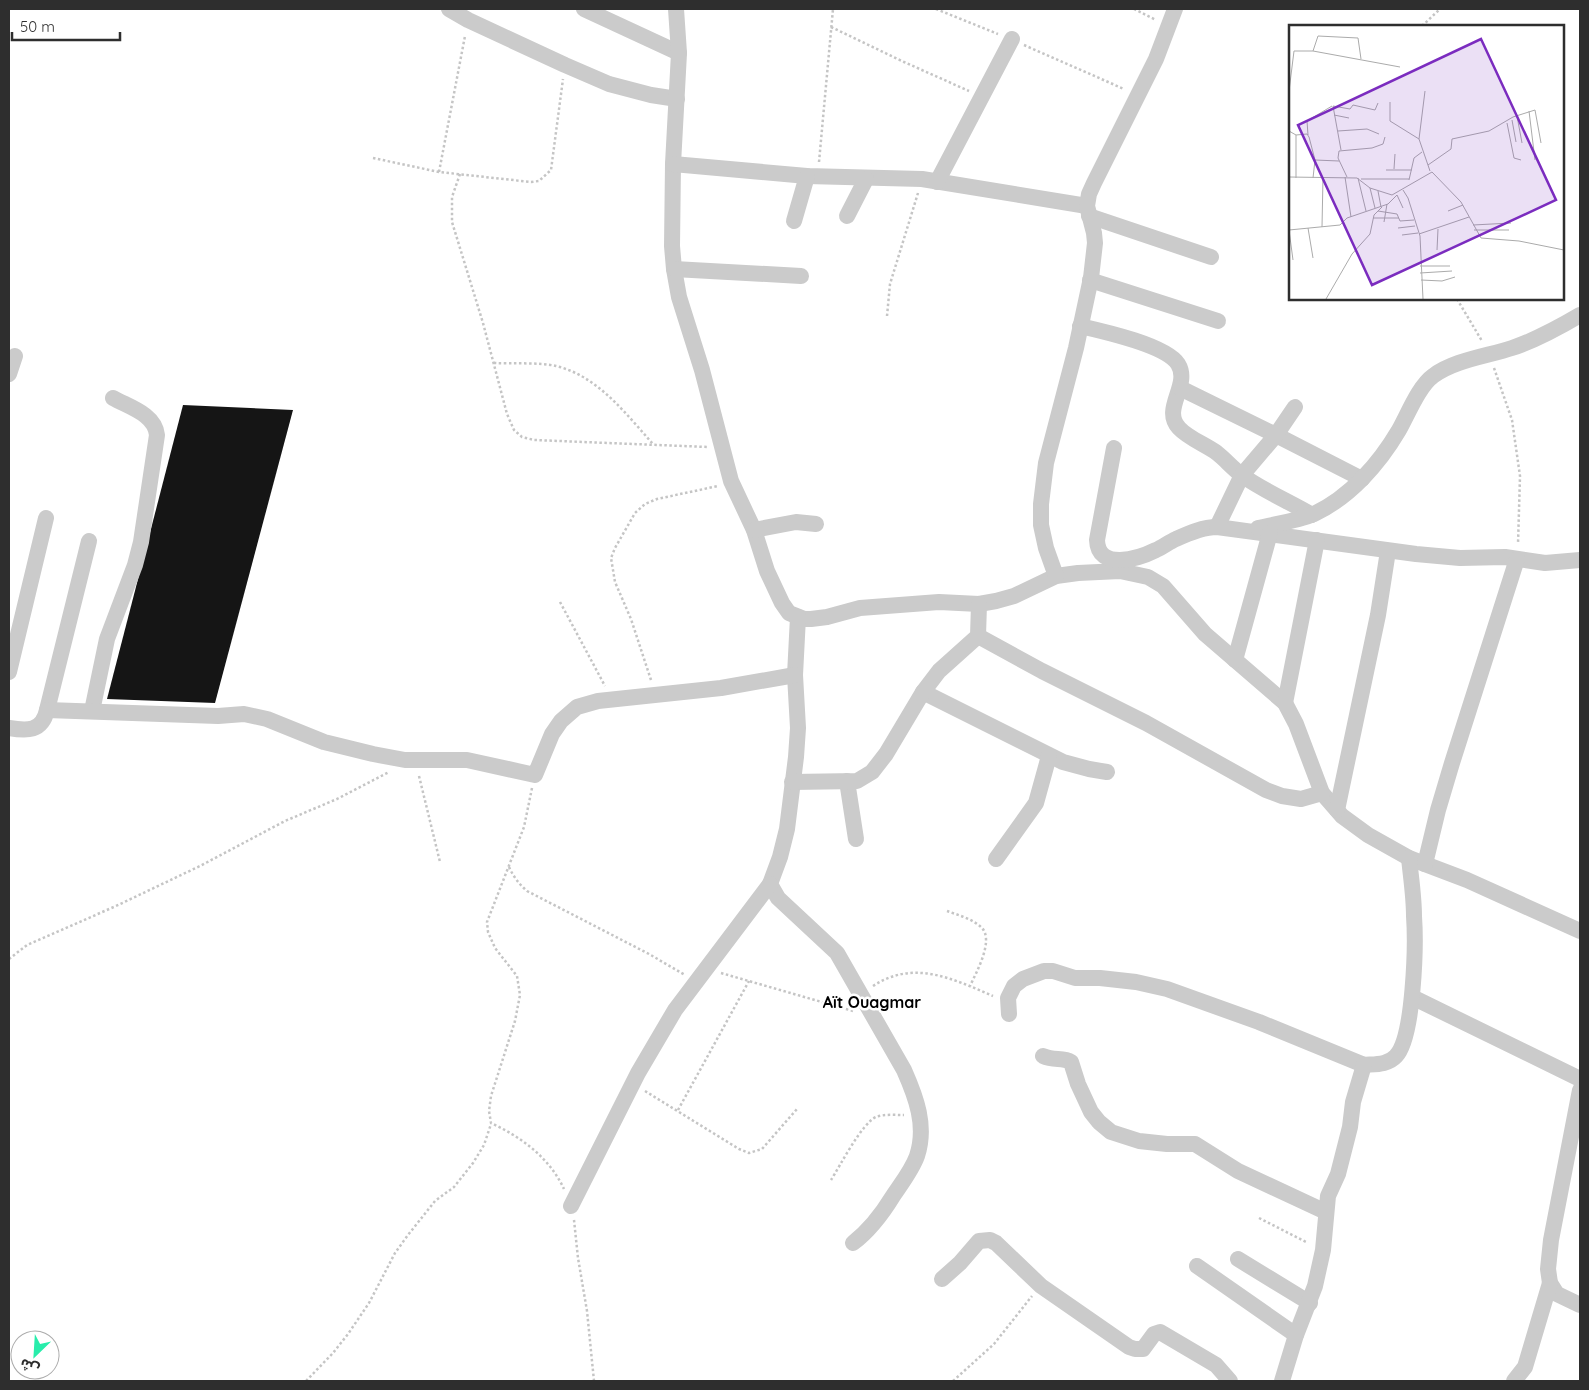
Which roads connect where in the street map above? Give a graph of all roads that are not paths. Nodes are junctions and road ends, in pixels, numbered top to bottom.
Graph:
1 (449, 9) edge
2 (584, 9) edge
3 (676, 9) edge
4 (1175, 9) edge
5 (1012, 39) road end
6 (679, 53) junction
7 (677, 99) junction
8 (673, 164) junction
9 (813, 176) junction
10 (866, 178) junction
11 (930, 181) junction
12 (1088, 211) junction
13 (847, 216) dead end
14 (794, 221) dead end
15 (1211, 257) dead end
16 (674, 269) junction
17 (801, 276) dead end
18 (1090, 280) junction
19 (1580, 315) edge
20 (1218, 321) dead end
21 (1080, 326) junction
22 (15, 356) dead end
23 (9, 374) edge
24 (1180, 388) junction
25 (113, 398) dead end
26 (1295, 407) dead end
27 (1276, 435) junction
28 (1114, 448) dead end
29 (1242, 476) junction
30 (1362, 479) junction
31 (1312, 515) junction
32 (46, 518) dead end
33 (816, 524) dead end
34 (1217, 527) junction
35 (754, 530) junction
36 (1245, 531) junction
37 (1270, 533) junction
38 (1317, 540) junction
39 (89, 541) dead end
40 (1388, 551) junction
41 (1518, 559) junction
42 (1580, 560) edge
43 (1056, 576) junction
44 (978, 604) junction
45 (798, 617) junction
46 (978, 636) junction
47 (1235, 660) junction
48 (9, 672) edge
49 (794, 675) junction
50 (923, 692) junction
51 (1285, 703) junction
52 (47, 710) junction
53 (92, 711) junction
54 (9, 728) edge
55 (1049, 756) junction
56 (1107, 772) dead end
57 (847, 781) junction
58 (792, 782) junction
59 (1322, 793) junction
60 (1336, 810) junction
61 (856, 839) dead end
62 (1409, 858) junction
63 (996, 859) dead end
64 (1426, 864) junction
65 (770, 884) junction
66 (1580, 931) edge
67 (1412, 997) junction
68 (1008, 1009) road end
69 (1043, 1056) dead end
70 (1364, 1065) junction
71 (1580, 1079) edge
72 (1580, 1090) edge
73 (572, 1206) road end
74 (1326, 1212) junction
75 (853, 1243) dead end
76 (1238, 1259) dead end
77 (1197, 1266) dead end
78 (942, 1279) dead end
79 (1550, 1283) junction
80 (1310, 1303) junction
81 (1580, 1305) edge
82 (1296, 1336) junction
83 (1230, 1381) edge
84 (1282, 1381) edge
85 (1514, 1381) edge

1 - 7 street
2 - 6 street
3 - 6 street
4 - 12 street
5 - 11 street
6 - 7 street
7 - 8 street
8 - 9 street
8 - 16 street
9 - 10 street
9 - 14 street
10 - 11 street
10 - 13 street
11 - 12 street
12 - 15 street
12 - 18 street
16 - 17 street
16 - 35 street
18 - 20 street
18 - 21 street
19 - 30 street
21 - 24 street
21 - 43 street
22 - 23 street
24 - 27 street
24 - 29 street
25 - 53 street
26 - 27 street
27 - 29 street
27 - 30 street
28 - 34 street
29 - 31 street
29 - 34 street
30 - 31 street
31 - 36 street
32 - 48 street
33 - 35 street
34 - 36 street
35 - 45 street
36 - 37 street
37 - 38 street
37 - 47 street
38 - 40 street
38 - 51 street
39 - 52 street
40 - 41 street
40 - 60 street
41 - 42 street
41 - 64 street
43 - 44 street
43 - 47 street
44 - 45 street
44 - 46 street
45 - 49 street
46 - 50 street
46 - 59 street
47 - 51 street
49 - 53 street
49 - 58 street
50 - 55 street
50 - 57 street
51 - 59 street
52 - 53 street
52 - 54 street
55 - 56 street
55 - 63 street
57 - 58 street
57 - 61 street
58 - 65 street
59 - 60 street
60 - 62 street
62 - 64 street
62 - 67 street
64 - 66 street
65 - 73 street
65 - 75 street
67 - 70 street
67 - 71 street
68 - 70 street
69 - 74 street
70 - 74 street
72 - 79 street
74 - 80 street
76 - 80 street
77 - 82 street
78 - 83 street
79 - 81 street
79 - 85 street
80 - 82 street
82 - 84 street

